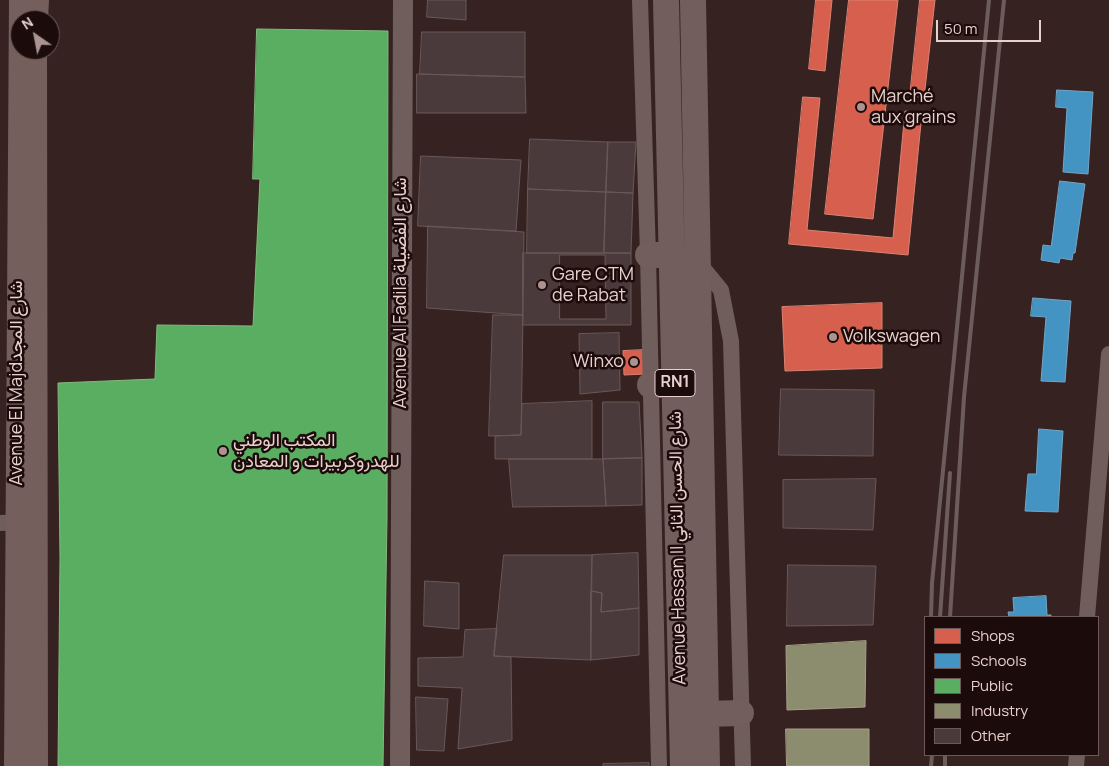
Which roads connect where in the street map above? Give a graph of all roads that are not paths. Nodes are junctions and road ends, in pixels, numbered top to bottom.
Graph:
1 (20, 0) edge
2 (403, 0) edge
3 (640, 0) edge
4 (666, 0) edge
5 (693, 0) edge
6 (36, 60) edge
7 (660, 255) junction
8 (698, 262) junction
9 (1109, 354) edge
10 (663, 385) junction
11 (38, 522) junction
12 (8, 523) edge
13 (1087, 616) edge
14 (741, 713) junction
15 (706, 714) junction
16 (15, 766) edge
17 (36, 766) edge
18 (400, 766) edge
19 (659, 766) edge
20 (683, 766) edge
21 (707, 766) edge
22 (743, 766) edge

1 - 12 main road, Avenue El Majdشارع المجد
2 - 18 street, Avenue Al Fadila شارع الفضيلة
3 - 7 street
4 - 7 main road, Avenue Hassan II شارع الحسن الثاني / RN1
5 - 8 main road, Avenue Hassan II شارع الحسن الثاني / RN1
6 - 11 main road, Avenue El Majdشارع المجد
7 - 10 main road, Avenue Hassan II شارع الحسن الثاني / RN1
8 - 14 street
8 - 15 main road, Avenue Hassan II شارع الحسن الثاني / RN1
9 - 13 street
10 - 19 street
10 - 20 main road, Avenue Hassan II شارع الحسن الثاني / RN1
11 - 12 street
11 - 17 main road, Avenue El Majdشارع المجد
12 - 16 main road, Avenue El Majdشارع المجد
14 - 15 main road
14 - 22 street
15 - 21 main road, Avenue Hassan II شارع الحسن الثاني / RN1

